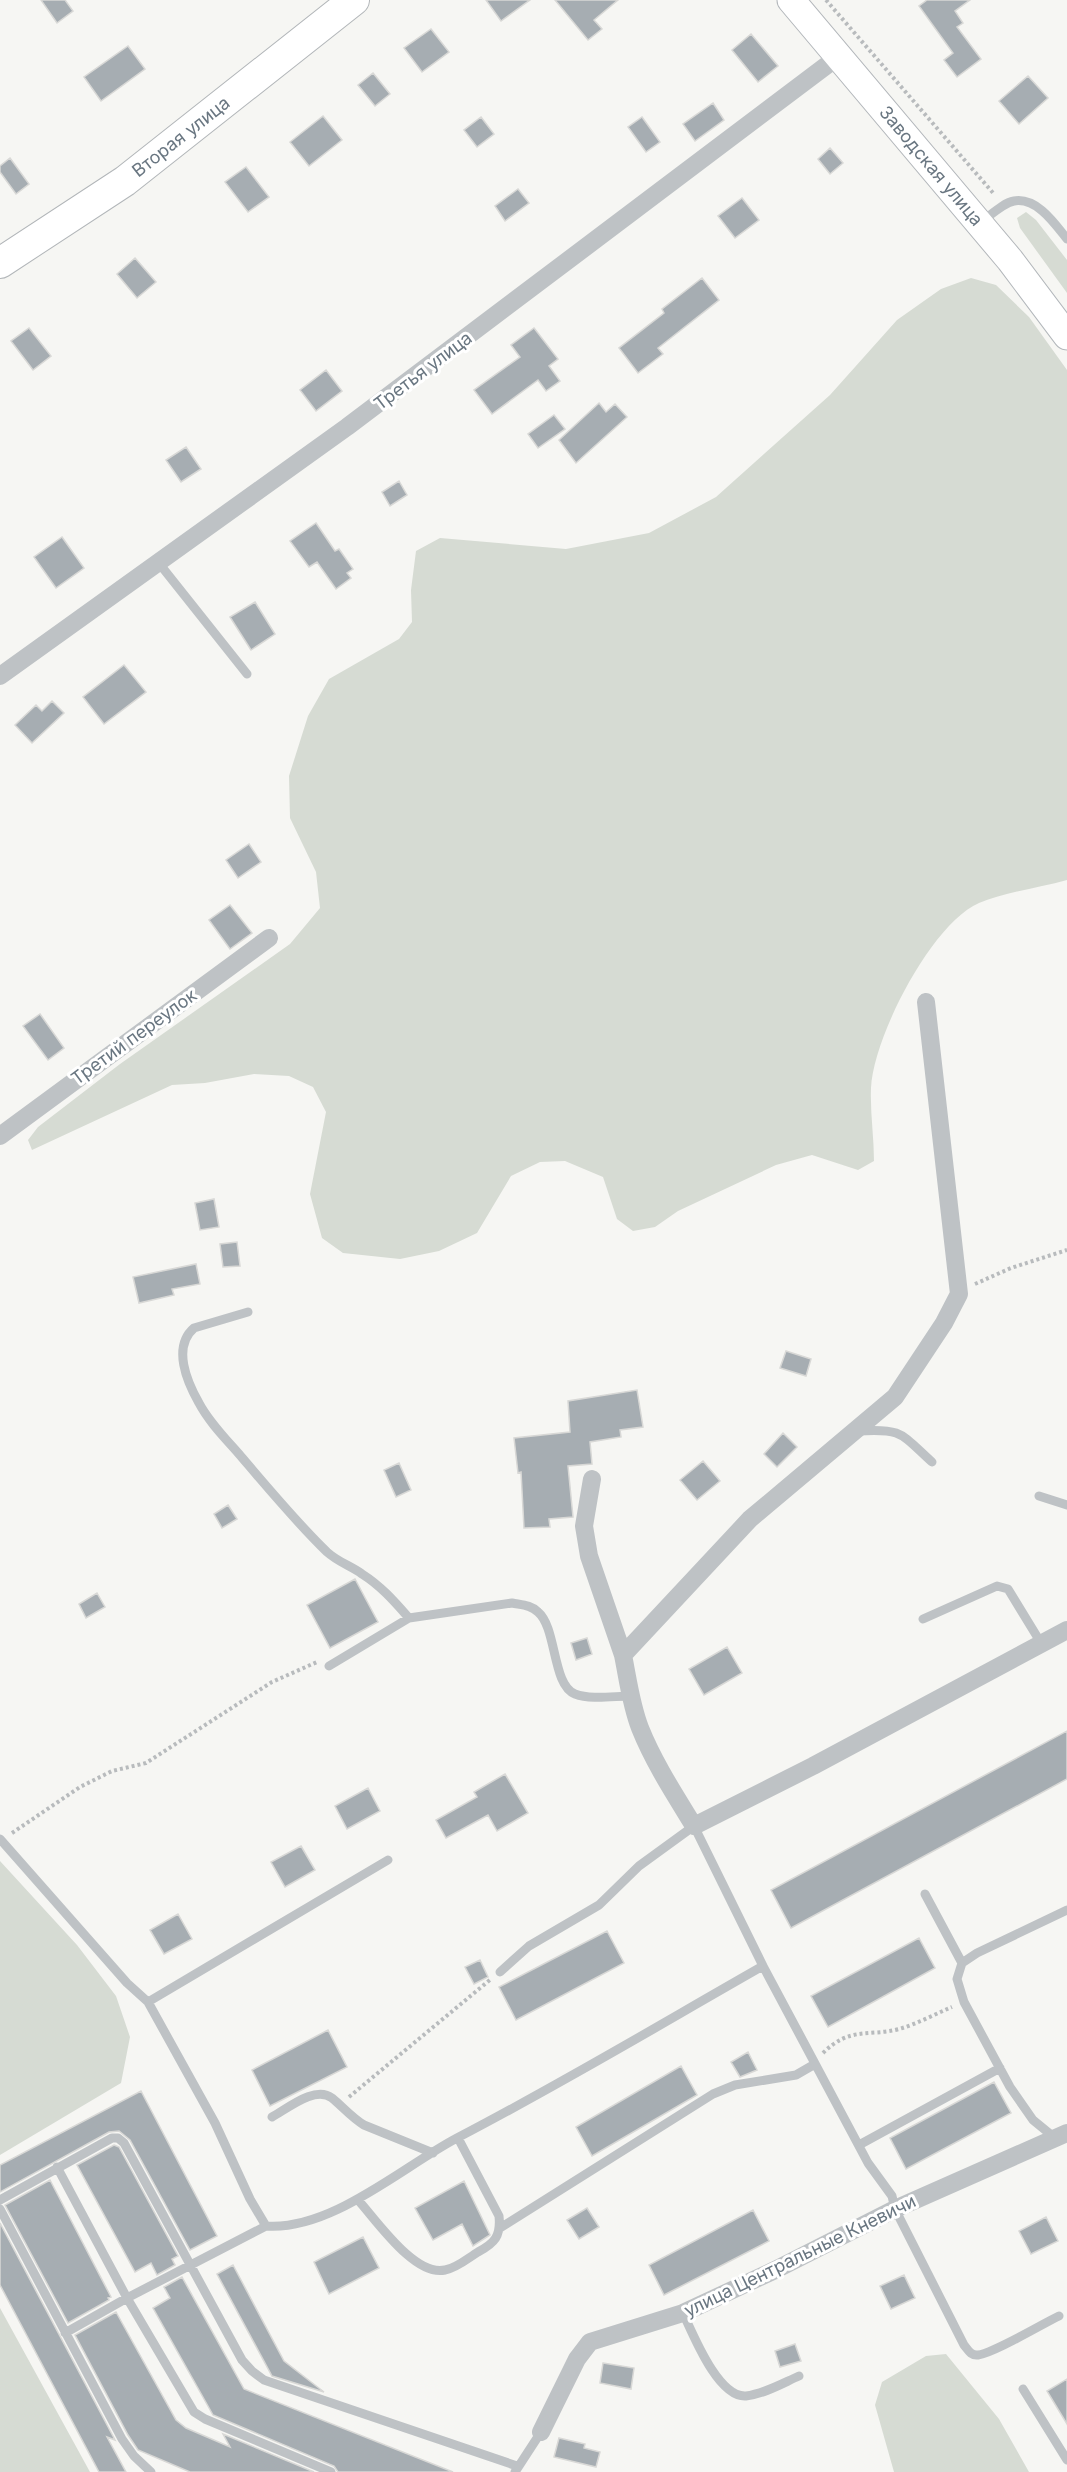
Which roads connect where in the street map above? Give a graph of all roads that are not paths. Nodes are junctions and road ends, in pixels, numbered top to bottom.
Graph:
1 (354, 0) edge
2 (791, 0) edge
3 (839, 56) junction
4 (980, 223) junction
5 (1067, 239) edge
6 (0, 263) edge
7 (1067, 336) edge
8 (158, 562) junction
9 (247, 675) dead end
10 (0, 676) edge
11 (269, 938) dead end
12 (926, 1002) dead end
13 (0, 1136) edge
14 (248, 1312) dead end
15 (856, 1431) junction
16 (932, 1462) dead end
17 (592, 1479) dead end
18 (1039, 1496) dead end
19 (1067, 1506) edge
20 (409, 1618) junction
21 (923, 1619) dead end
22 (1067, 1630) edge
23 (1041, 1643) junction
24 (623, 1655) junction
25 (329, 1666) road end
26 (631, 1696) junction
27 (694, 1826) junction
28 (0, 1840) edge
29 (388, 1860) dead end
30 (925, 1894) dead end
31 (1067, 1910) edge
32 (962, 1963) junction
33 (763, 1966) junction
34 (500, 1972) road end
35 (148, 2002) junction
36 (815, 2064) junction
37 (1000, 2068) junction
38 (272, 2117) dead end
39 (1062, 2136) edge
40 (458, 2138) junction
41 (859, 2145) junction
42 (433, 2153) junction
43 (57, 2167) junction
44 (0, 2200) edge
45 (358, 2200) junction
46 (0, 2209) edge
47 (895, 2209) junction
48 (266, 2226) junction
49 (500, 2228) junction
50 (190, 2265) junction
51 (127, 2298) junction
52 (682, 2313) junction
53 (1059, 2316) dead end
54 (65, 2333) junction
55 (799, 2376) dead end
56 (1023, 2389) dead end
57 (541, 2432) joint
58 (1067, 2460) edge
59 (516, 2469) edge
60 (151, 2472) edge
61 (331, 2472) edge

1 - 6 main road, Вторая улица
2 - 3 street, Заводская улица
3 - 4 street, Заводская улица
3 - 8 street, Третья улица
4 - 5 lane
4 - 7 street, Заводская улица
8 - 9 lane
8 - 10 street, Третья улица
11 - 13 street, Третий переулок
12 - 15 street
14 - 20 lane
15 - 16 lane
15 - 24 street
17 - 24 street
18 - 19 lane
20 - 25 lane
20 - 26 lane
21 - 23 lane
22 - 23 street
23 - 27 street
24 - 26 street
26 - 27 street
27 - 33 lane
27 - 34 lane
28 - 35 lane
29 - 35 lane
30 - 32 lane
31 - 32 lane
32 - 37 lane
33 - 36 lane
33 - 40 lane
35 - 48 lane
36 - 41 lane
36 - 49 lane
37 - 39 lane
37 - 41 lane
38 - 42 lane
39 - 47 street, улица Центральные Кневичи
40 - 42 lane
40 - 49 lane
41 - 47 lane
42 - 45 lane
43 - 44 lane
43 - 50 lane
43 - 51 lane
45 - 48 lane
45 - 49 lane
46 - 54 lane
47 - 52 street, улица Центральные Кневичи
47 - 53 lane
48 - 50 lane
50 - 51 lane
50 - 59 lane
51 - 54 lane
51 - 61 lane
52 - 55 lane
52 - 57 street, улица Центральные Кневичи
54 - 60 lane
56 - 58 lane
57 - 59 lane

